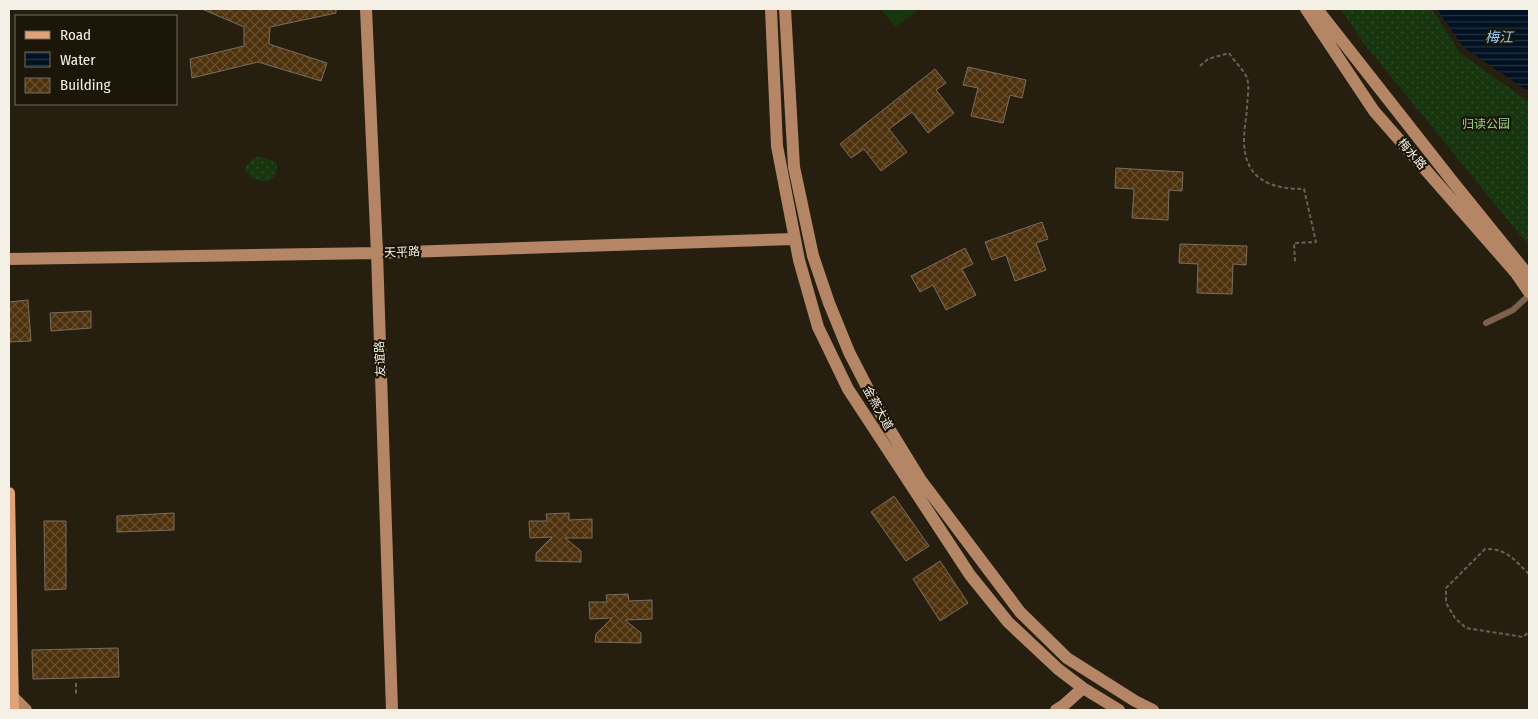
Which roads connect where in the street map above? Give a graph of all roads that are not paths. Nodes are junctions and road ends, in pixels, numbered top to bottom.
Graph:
1 (366, 9) edge
2 (770, 9) edge
3 (785, 9) edge
4 (1306, 9) edge
5 (1317, 9) edge
6 (794, 238) junction
7 (377, 253) junction
8 (9, 259) edge
9 (1529, 276) edge
10 (1528, 295) edge
11 (1486, 323) dead end
12 (9, 493) edge
13 (1083, 688) junction
14 (12, 696) junction
15 (13, 710) edge
16 (26, 710) edge
17 (392, 710) edge
18 (1056, 710) edge
19 (1119, 710) edge
20 (1153, 710) edge

1 - 7 main road, 友谊路
2 - 6 main road, 金燕大道
3 - 20 main road, 金燕大道
4 - 10 main road, 梅水路
5 - 9 main road, 梅水路
6 - 7 main road, 天平路
6 - 13 main road, 金燕大道
7 - 8 main road, 天平路
7 - 17 main road, 友谊路
10 - 11 lane
12 - 14 main road
13 - 18 main road
13 - 19 main road, 金燕大道
14 - 15 main road
14 - 16 main road

